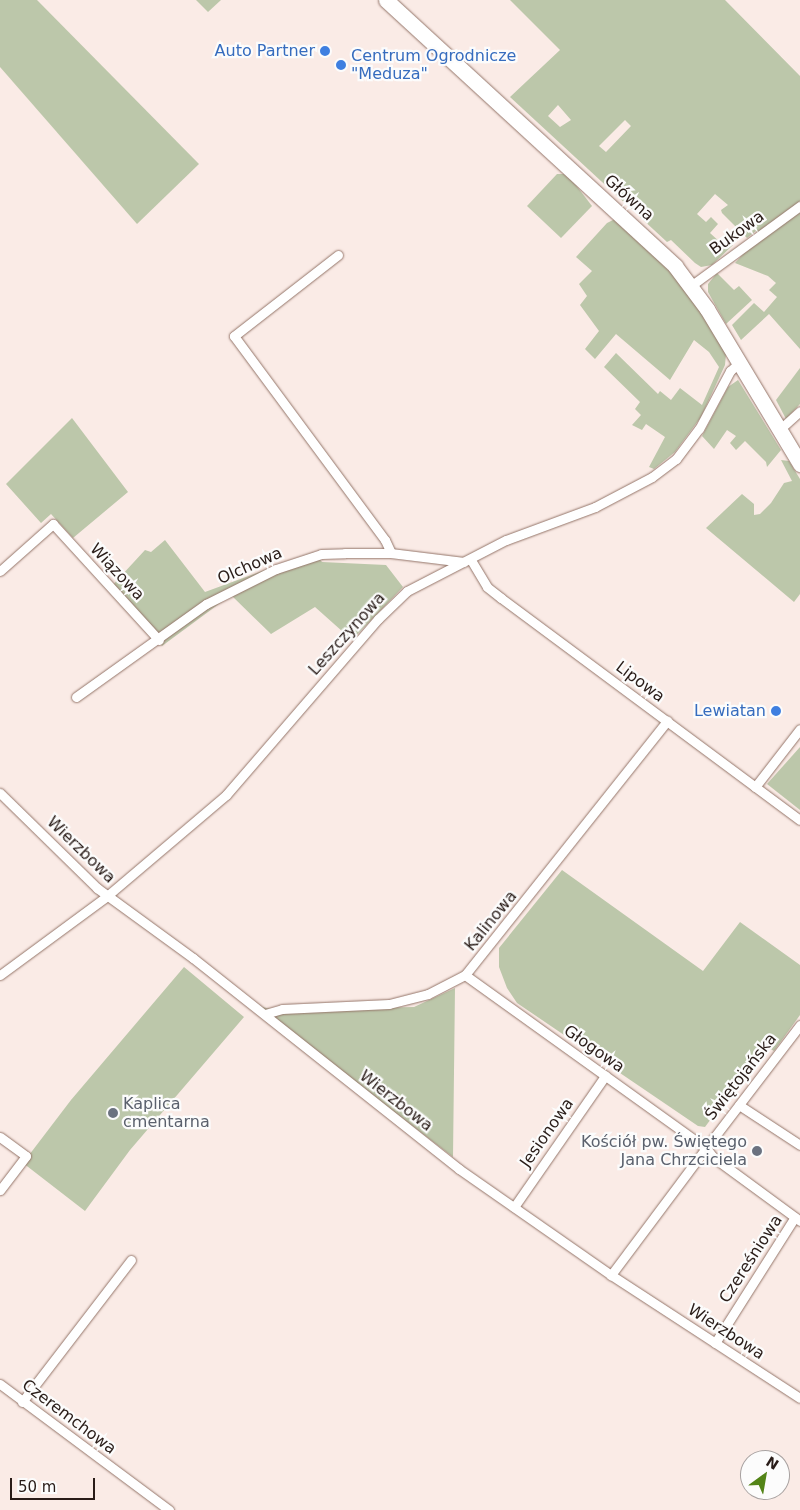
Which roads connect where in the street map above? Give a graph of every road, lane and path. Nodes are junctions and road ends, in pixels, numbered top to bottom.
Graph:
1 (386, 0) edge
2 (800, 206) edge
3 (338, 255) dead end
4 (692, 285) junction
5 (740, 362) junction
6 (800, 411) edge
7 (779, 430) junction
8 (800, 464) edge
9 (391, 554) junction
10 (468, 561) junction
11 (0, 571) edge
12 (159, 640) junction
13 (76, 697) dead end
14 (667, 721) junction
15 (800, 729) edge
16 (755, 786) junction
17 (0, 793) edge
18 (800, 820) edge
19 (108, 896) junction
20 (0, 975) edge
21 (465, 975) junction
22 (265, 1014) junction
23 (800, 1025) edge
24 (605, 1076) junction
25 (739, 1105) junction
26 (0, 1137) edge
27 (800, 1146) edge
28 (706, 1148) junction
29 (0, 1190) edge
30 (514, 1207) junction
31 (798, 1219) edge
32 (131, 1260) dead end
33 (611, 1275) junction
34 (715, 1343) junction
35 (0, 1384) edge
36 (800, 1398) edge
37 (22, 1402) junction
38 (169, 1510) edge

1 - 4 main road, Główna
2 - 4 street, Bukowa
3 - 9 street
4 - 5 main road, Główna
5 - 7 main road, Główna
5 - 10 street, Leszczynowa
6 - 7 street
7 - 8 main road, Główna
9 - 10 street, Olchowa
9 - 12 street, Olchowa
10 - 14 street, Lipowa
10 - 19 street, Leszczynowa
11 - 12 street, Wiązowa
12 - 13 street, Olchowa
14 - 16 street, Lipowa
14 - 21 street, Kalinowa
15 - 16 street
16 - 18 street, Lipowa
17 - 19 street, Wierzbowa
19 - 20 street, Leszczynowa
19 - 22 street, Wierzbowa
21 - 22 street, Kalinowa
21 - 24 street, Głogowa
22 - 30 street, Wierzbowa
23 - 25 street, Świętojańska
24 - 28 street, Głogowa
24 - 30 street, Jesionowa
25 - 27 street
25 - 28 street, Świętojańska
26 - 29 street
28 - 31 street, Głogowa
28 - 33 street
30 - 33 street, Wierzbowa
31 - 34 street, Czereśniowa
32 - 37 street
33 - 34 street, Wierzbowa
34 - 36 street, Wierzbowa
35 - 37 street, Czeremchowa
37 - 38 street, Czeremchowa

